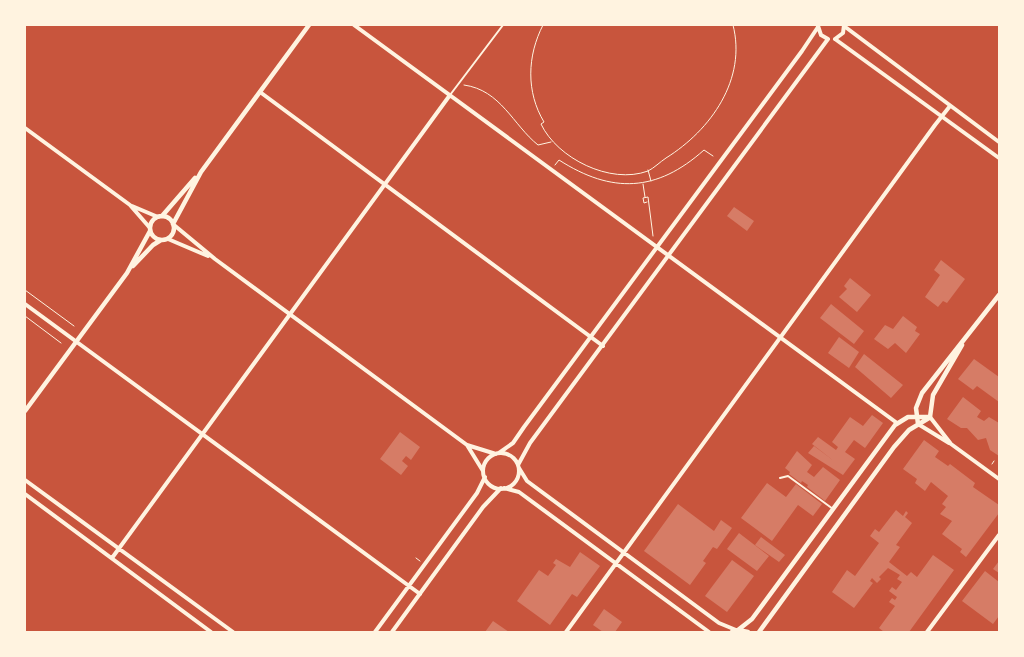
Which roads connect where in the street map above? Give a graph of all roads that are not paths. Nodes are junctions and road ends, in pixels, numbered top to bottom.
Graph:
1 (309, 25) edge
2 (354, 25) edge
3 (503, 25) edge
4 (818, 26) edge
5 (844, 26) edge
6 (828, 39) junction
7 (835, 39) junction
8 (260, 92) junction
9 (450, 95) junction
10 (950, 106) junction
11 (942, 116) junction
12 (25, 128) edge
13 (999, 142) edge
14 (999, 158) edge
15 (201, 172) junction
16 (384, 184) junction
17 (130, 205) junction
18 (160, 216) junction
19 (174, 225) junction
20 (150, 230) junction
21 (168, 239) junction
22 (161, 240) junction
23 (658, 247) junction
24 (667, 254) junction
25 (215, 259) junction
26 (127, 273) junction
27 (999, 295) edge
28 (25, 304) edge
29 (290, 315) junction
30 (590, 337) junction
31 (780, 337) junction
32 (76, 342) junction
33 (964, 342) junction
34 (603, 346) junction
35 (25, 411) edge
36 (915, 415) junction
37 (930, 417) junction
38 (897, 423) junction
39 (918, 424) junction
40 (203, 435) junction
41 (884, 440) junction
42 (951, 444) junction
43 (467, 445) junction
44 (894, 447) junction
45 (497, 453) junction
46 (518, 466) junction
47 (484, 475) junction
48 (780, 478) dead end
49 (999, 479) edge
50 (25, 480) edge
51 (503, 488) junction
52 (25, 494) edge
53 (833, 509) junction
54 (817, 531) junction
55 (999, 535) edge
56 (827, 538) junction
57 (119, 548) junction
58 (624, 553) junction
59 (112, 558) junction
60 (617, 563) junction
61 (409, 586) junction
62 (420, 594) junction
63 (194, 604) junction
64 (187, 614) junction
65 (735, 631) edge
66 (211, 632) edge
67 (233, 632) edge
68 (375, 632) edge
69 (392, 632) edge
70 (566, 632) edge
71 (709, 632) edge
72 (748, 632) edge
73 (759, 632) edge
74 (928, 632) edge

1 - 8 street
2 - 9 street
3 - 9 lane
4 - 6 street
4 - 23 street
5 - 7 street
5 - 10 street
6 - 7 street
6 - 24 street
7 - 11 street
8 - 15 street
8 - 16 street
9 - 16 street
9 - 23 street
10 - 11 street
10 - 13 street
11 - 14 street
11 - 31 street
12 - 17 street
15 - 18 street
15 - 19 street
16 - 29 street
16 - 30 street
17 - 18 street
17 - 20 street
18 - 19 street
18 - 20 street
19 - 21 street
19 - 25 street
20 - 22 street
20 - 26 street
21 - 22 street
21 - 25 street
22 - 26 street
23 - 24 street
23 - 30 street
24 - 31 street
24 - 34 street
25 - 29 street
26 - 32 street
27 - 33 street
28 - 32 street
29 - 40 street
29 - 43 street
30 - 34 street
30 - 45 street
31 - 38 street
31 - 58 street
32 - 35 street
32 - 40 street
33 - 36 street
33 - 37 street
34 - 46 street
36 - 37 street
36 - 38 street
36 - 39 street
37 - 39 street
37 - 42 street
38 - 41 street
39 - 42 street
39 - 44 street
40 - 57 street
40 - 61 street
41 - 44 street
41 - 53 street
42 - 49 street
43 - 45 street
43 - 47 street
44 - 56 street
45 - 46 street
45 - 47 street
46 - 51 street
46 - 58 street
47 - 51 street
47 - 61 street
48 - 53 lane
50 - 57 street
51 - 60 street
51 - 62 street
52 - 59 street
53 - 54 street
54 - 56 street
54 - 65 street
55 - 74 street
56 - 73 street
57 - 59 street
57 - 63 street
58 - 60 street
58 - 65 street
59 - 64 street
60 - 70 street
60 - 71 street
61 - 62 street
61 - 68 street
62 - 69 street
63 - 64 street
63 - 67 street
64 - 66 street
65 - 72 street

